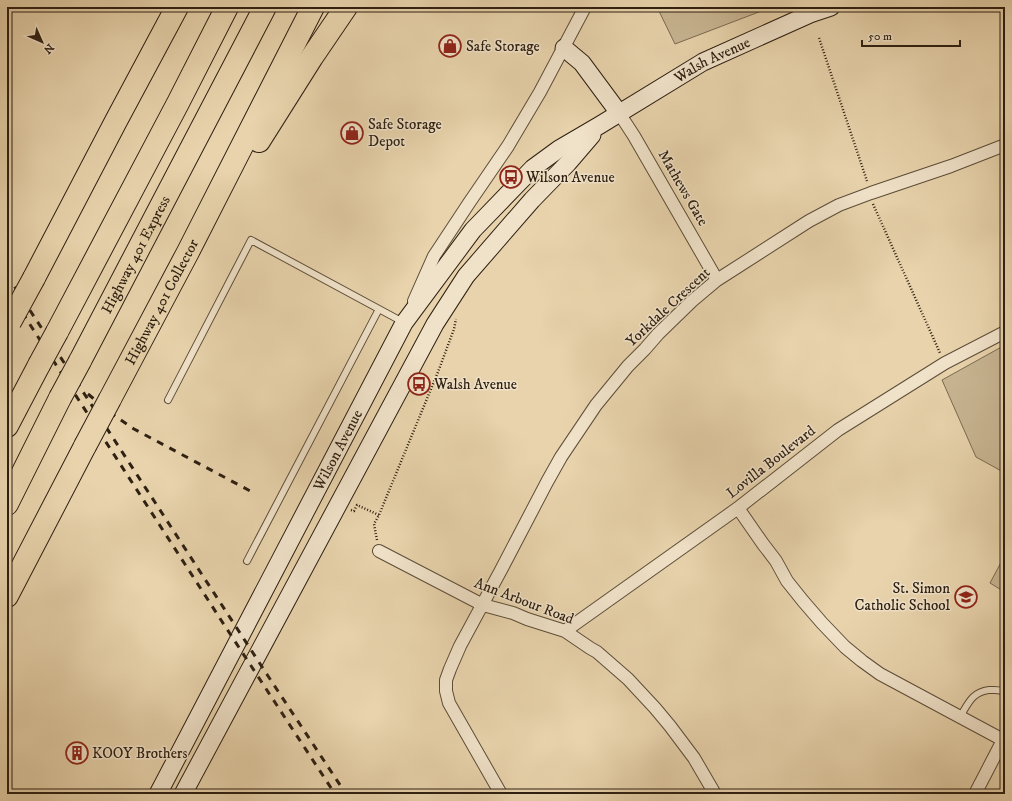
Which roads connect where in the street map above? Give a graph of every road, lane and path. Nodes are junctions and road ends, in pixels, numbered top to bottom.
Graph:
1 (173, 7) edge
2 (177, 7) edge
3 (227, 7) edge
4 (265, 7) edge
5 (313, 7) edge
6 (346, 7) edge
7 (585, 7) edge
8 (831, 7) edge
9 (161, 38) junction
10 (819, 38) dead end
11 (564, 48) junction
12 (619, 113) junction
13 (600, 125) junction
14 (1005, 145) edge
15 (870, 194) junction
16 (188, 252) junction
17 (717, 280) junction
18 (379, 309) junction
19 (458, 313) dead end
20 (404, 322) junction
21 (435, 324) joint
22 (8, 325) edge
23 (1005, 332) edge
24 (945, 363) junction
25 (168, 400) dead end
26 (7, 426) edge
27 (7, 504) edge
28 (738, 508) junction
29 (354, 511) dead end
30 (379, 515) junction
31 (379, 551) joint
32 (247, 561) dead end
33 (7, 596) edge
34 (482, 604) junction
35 (565, 631) junction
36 (1005, 692) edge
37 (960, 717) junction
38 (1004, 741) edge
39 (158, 794) edge
40 (183, 794) edge
41 (501, 794) edge
42 (715, 794) edge
43 (975, 794) edge

1 - 9 highway
2 - 9 highway
3 - 26 highway, bridge
4 - 27 highway, Highway 401 Express, bridge
5 - 16 highway, Highway 401 Collector
6 - 16 highway
7 - 11 street, Wilson Avenue
8 - 12 main road, Walsh Avenue
9 - 22 highway, bridge
10 - 15 path
11 - 12 main road
11 - 20 street, Wilson Avenue
12 - 13 main road, Walsh Avenue
12 - 17 street, Mathews Gate
13 - 20 main road, Walsh Avenue
13 - 21 main road, Walsh Avenue
14 - 15 street, Yorkdale Crescent
15 - 17 street, Yorkdale Crescent
15 - 24 path
16 - 33 highway, Highway 401 Collector, bridge
17 - 34 street, Yorkdale Crescent
18 - 20 lane
18 - 25 lane
18 - 32 lane
19 - 30 path
20 - 39 main road, Wilson Avenue
21 - 40 main road, Wilson Avenue
23 - 24 street, Lovilla Boulevard
24 - 28 street, Lovilla Boulevard
28 - 35 street, Lovilla Boulevard
28 - 37 street
29 - 30 path
30 - 31 path
31 - 34 street, Ann Arbour Road
34 - 35 street, Ann Arbour Road
34 - 41 street, Yorkdale Crescent
35 - 42 street, Ann Arbour Road
36 - 37 lane
37 - 38 street
38 - 43 street

